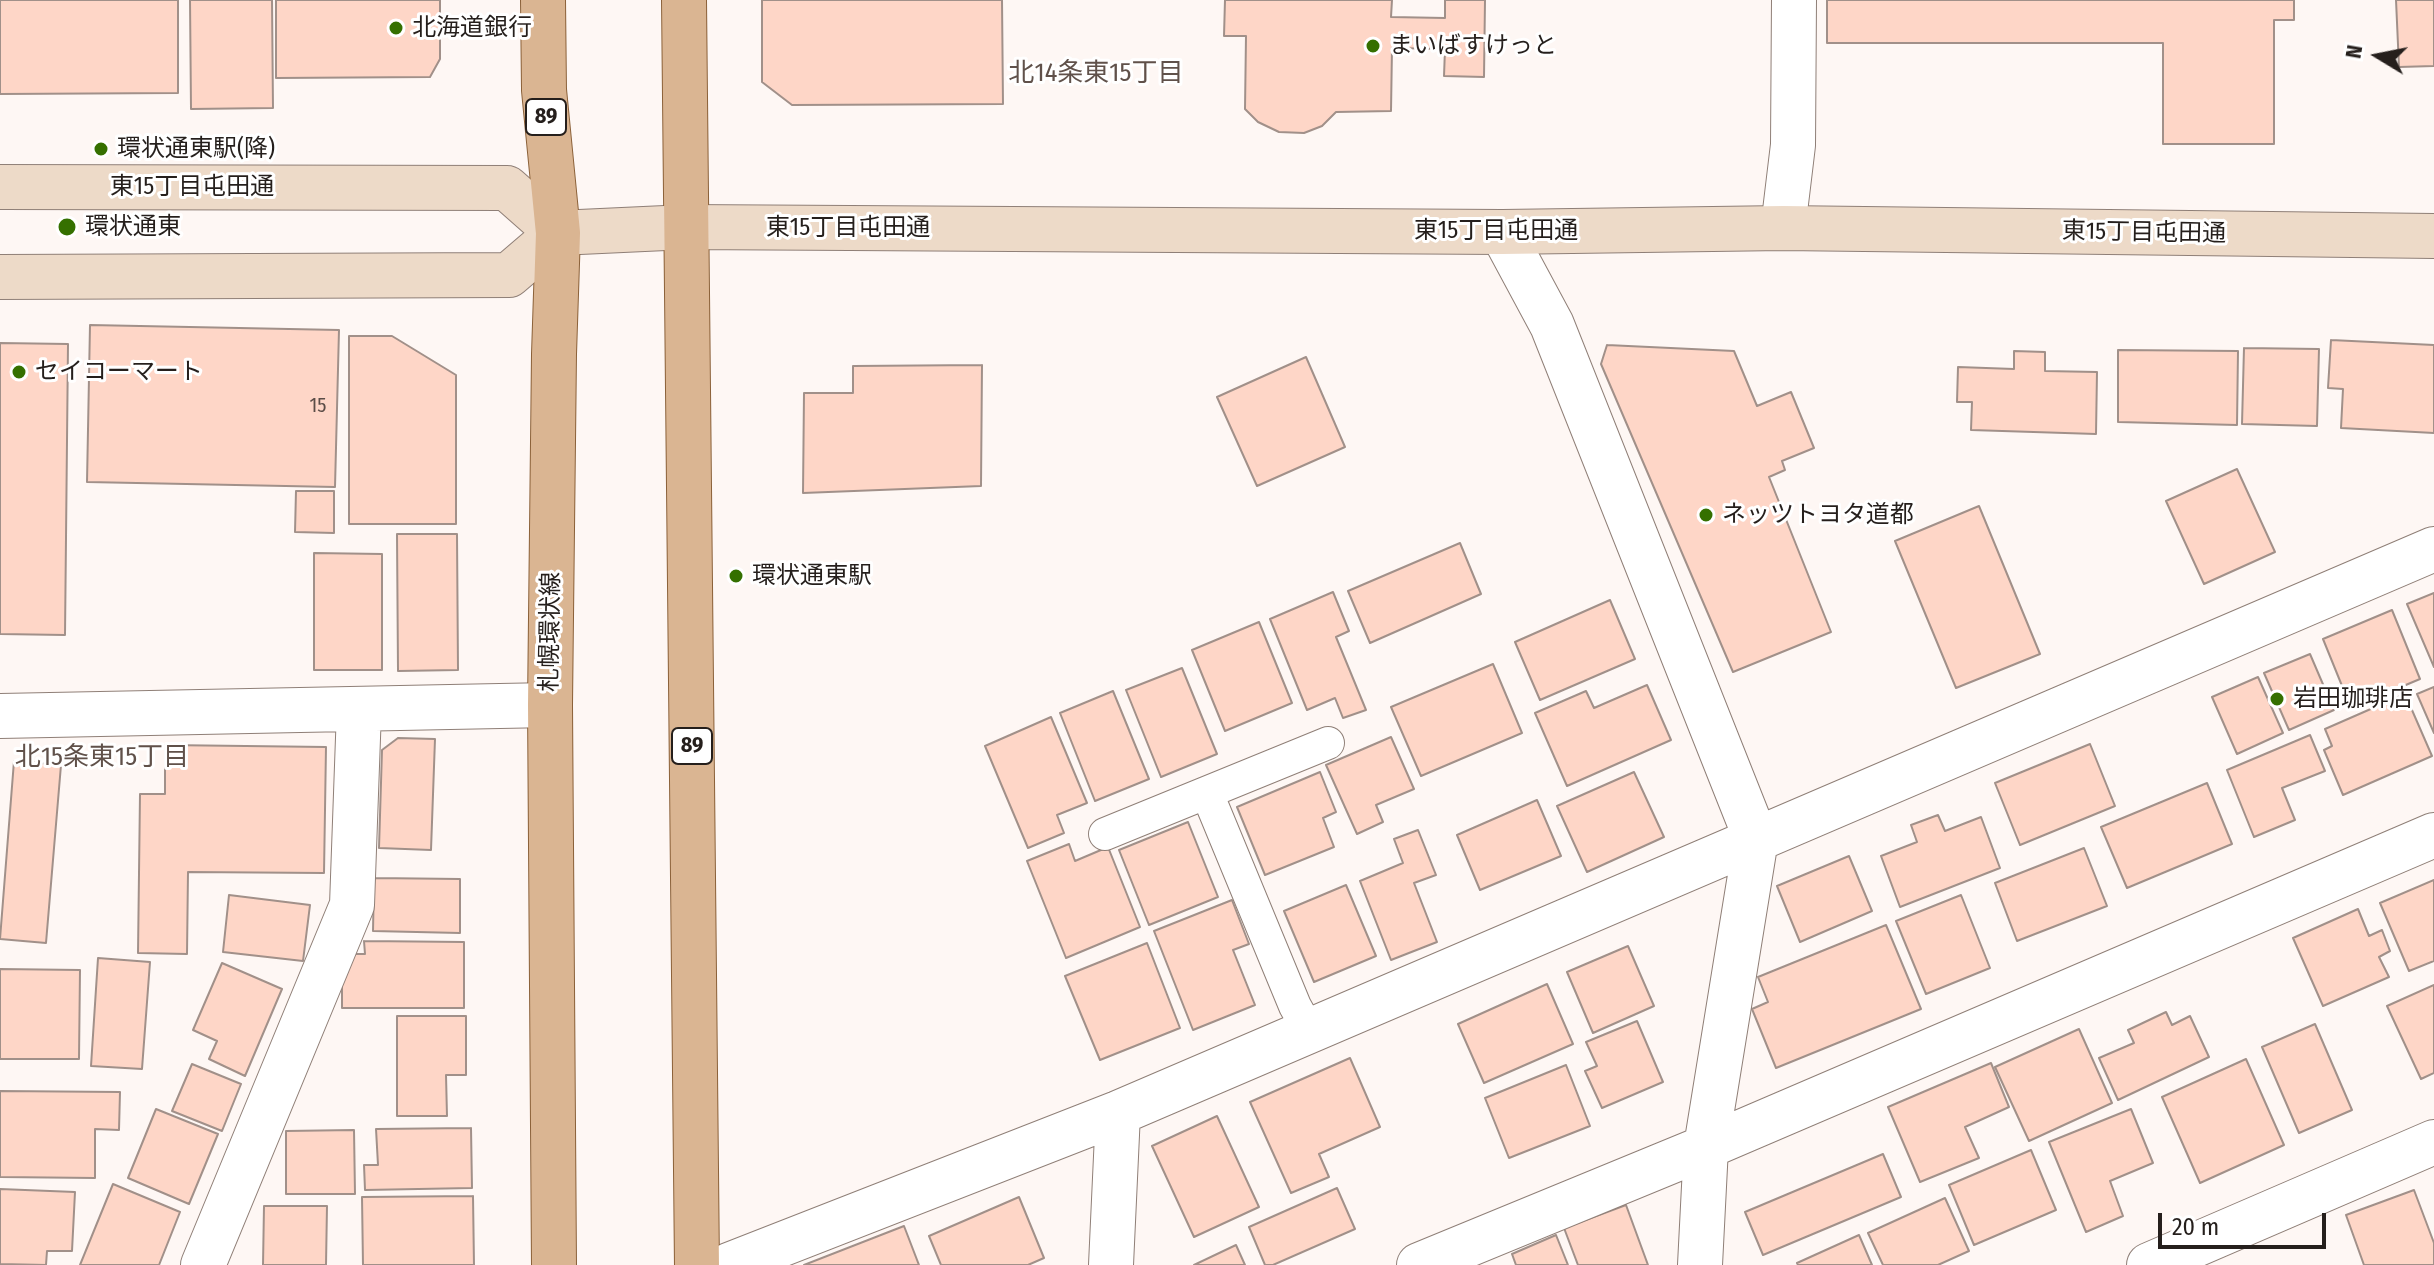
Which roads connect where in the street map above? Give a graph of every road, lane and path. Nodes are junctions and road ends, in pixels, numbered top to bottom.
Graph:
1 (543, 0) edge
2 (684, 0) edge
3 (1794, 0) edge
4 (0, 187) edge
5 (687, 227) junction
6 (1783, 228) junction
7 (1502, 232) junction
8 (558, 233) junction
9 (2434, 236) edge
10 (0, 277) edge
11 (2434, 549) edge
12 (550, 705) junction
13 (359, 710) junction
14 (0, 716) edge
15 (1328, 743) dead end
16 (1207, 793) junction
17 (1105, 834) dead end
18 (2434, 835) edge
19 (1756, 839) junction
20 (1309, 1031) junction
21 (1118, 1113) junction
22 (2434, 1142) edge
23 (1706, 1147) junction
24 (203, 1265) edge
25 (554, 1265) edge
26 (697, 1265) edge
27 (729, 1265) edge
28 (1111, 1265) edge
29 (1419, 1265) edge
30 (1700, 1265) edge
31 (2149, 1265) edge

1 - 8 main road, 札幌環状線 / 89
2 - 5 main road, 89
3 - 6 street
4 - 8 street, 東15丁目屯田通
5 - 7 street, 東15丁目屯田通
5 - 8 street, 東15丁目屯田通
5 - 26 main road, 89
6 - 7 street, 東15丁目屯田通
6 - 9 street, 東15丁目屯田通
7 - 19 street
8 - 10 street
8 - 12 main road, 札幌環状線 / 89
11 - 19 street
12 - 13 street
12 - 25 main road, 札幌環状線 / 89
13 - 14 street
13 - 24 street
15 - 16 lane
16 - 17 lane
16 - 20 lane
18 - 23 street
19 - 20 street
19 - 23 street
20 - 21 street
21 - 27 street
21 - 28 street
22 - 31 street
23 - 29 street
23 - 30 street

